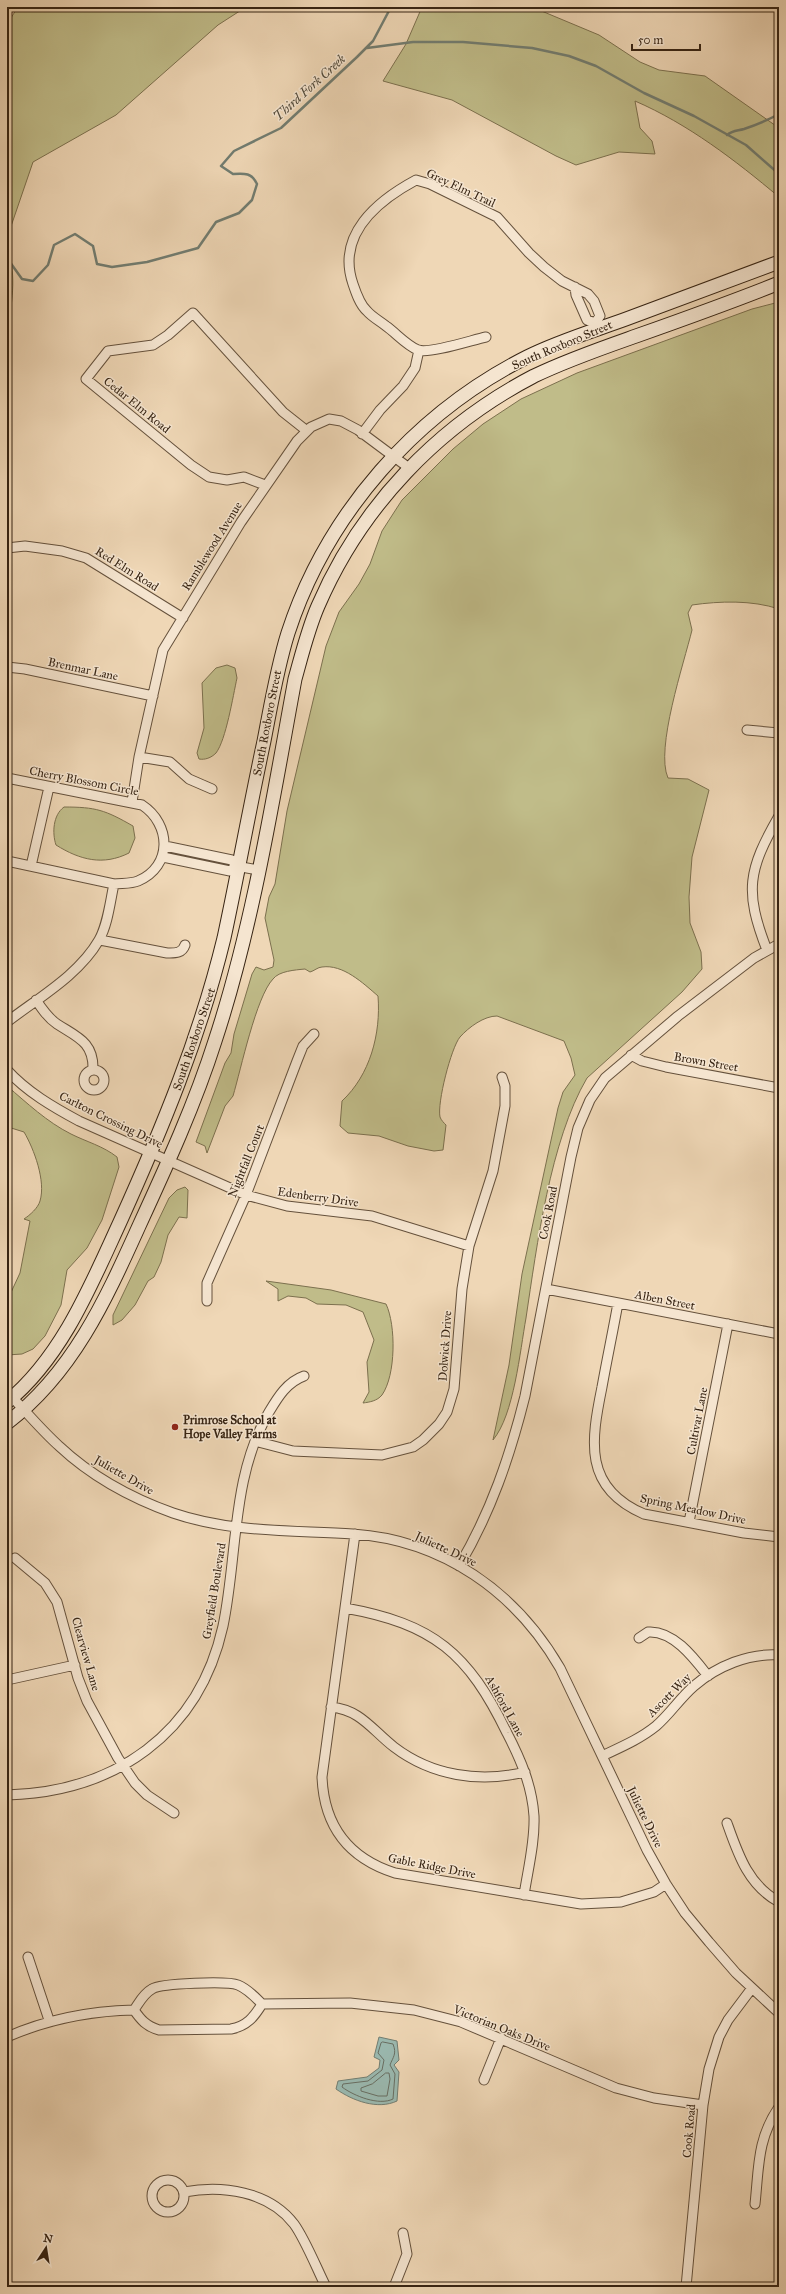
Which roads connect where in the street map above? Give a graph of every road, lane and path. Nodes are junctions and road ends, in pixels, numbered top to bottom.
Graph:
1 (779, 262) edge
2 (779, 283) edge
3 (575, 287) junction
4 (596, 326) junction
5 (486, 337) dead end
6 (419, 350) junction
7 (307, 431) junction
8 (362, 434) junction
9 (393, 456) junction
10 (409, 468) junction
11 (265, 485) junction
12 (7, 548) edge
13 (183, 618) junction
14 (7, 667) edge
15 (153, 696) junction
16 (747, 730) dead end
17 (779, 733) edge
18 (139, 758) junction
19 (7, 778) edge
20 (49, 787) junction
21 (212, 789) dead end
22 (132, 802) junction
23 (779, 816) edge
24 (165, 846) junction
25 (163, 857) junction
26 (7, 861) edge
27 (31, 866) junction
28 (238, 866) junction
29 (258, 870) junction
30 (114, 884) junction
31 (100, 940) junction
32 (779, 944) edge
33 (185, 945) dead end
34 (767, 950) junction
35 (36, 1000) junction
36 (7, 1022) edge
37 (314, 1034) dead end
38 (631, 1055) junction
39 (7, 1070) edge
40 (93, 1070) dead end
41 (502, 1077) dead end
42 (779, 1088) edge
43 (151, 1153) junction
44 (168, 1161) junction
45 (246, 1195) junction
46 (469, 1246) junction
47 (546, 1289) junction
48 (207, 1301) dead end
49 (618, 1303) junction
50 (728, 1324) junction
51 (779, 1334) edge
52 (304, 1376) dead end
53 (9, 1397) edge
54 (24, 1411) junction
55 (7, 1423) edge
56 (255, 1441) junction
57 (689, 1522) junction
58 (236, 1526) junction
59 (355, 1534) junction
60 (779, 1537) edge
61 (15, 1558) dead end
62 (459, 1566) junction
63 (345, 1608) junction
64 (639, 1638) dead end
65 (779, 1655) edge
66 (75, 1665) junction
67 (708, 1676) junction
68 (7, 1680) edge
69 (331, 1707) junction
70 (602, 1756) junction
71 (123, 1765) junction
72 (525, 1772) junction
73 (7, 1795) edge
74 (174, 1813) dead end
75 (727, 1823) dead end
76 (666, 1884) junction
77 (524, 1894) junction
78 (779, 1902) edge
79 (28, 1957) dead end
80 (752, 1988) junction
81 (262, 2004) junction
82 (134, 2010) junction
83 (779, 2013) edge
84 (49, 2020) junction
85 (7, 2037) edge
86 (501, 2038) junction
87 (484, 2080) dead end
88 (703, 2106) junction
89 (779, 2108) edge
90 (184, 2192) dead end
91 (755, 2204) dead end
92 (403, 2233) dead end
93 (326, 2287) edge
94 (394, 2287) edge
95 (686, 2287) edge

1 - 4 street, South Roxboro Street
2 - 10 street, South Roxboro Street
3 - 4 street
3 - 4 street, Grey Elm Trail
3 - 6 street, Grey Elm Trail
4 - 9 street, South Roxboro Street
5 - 6 street
6 - 8 street
7 - 8 street, Ramblewood Avenue
7 - 11 street, Ramblewood Avenue
7 - 11 street, Cedar Elm Road
8 - 9 street, Ramblewood Avenue
9 - 10 street, Ramblewood Avenue
9 - 28 street, South Roxboro Street
10 - 29 street, South Roxboro Street
11 - 13 street, Ramblewood Avenue
12 - 13 street, Red Elm Road
13 - 15 street, Ramblewood Avenue
14 - 15 street, Brenmar Lane
15 - 18 street, Ramblewood Avenue
16 - 17 street
18 - 21 street
18 - 22 street, Ramblewood Avenue
19 - 20 street, Cherry Blossom Circle
20 - 22 street, Cherry Blossom Circle
20 - 27 street
22 - 24 street, Cherry Blossom Circle
23 - 34 street
24 - 25 street, Cherry Blossom Circle
24 - 28 street
25 - 28 street
25 - 30 street, Cherry Blossom Circle
26 - 27 street, Cherry Blossom Circle
27 - 30 street, Cherry Blossom Circle
28 - 29 street
28 - 43 street, South Roxboro Street
29 - 44 street, South Roxboro Street
30 - 31 street
31 - 33 street
31 - 35 street
32 - 34 street, Cook Road
34 - 38 street, Cook Road
35 - 36 street
35 - 40 street
37 - 45 street, Nightfall Court
38 - 42 street, Brown Street
38 - 47 street, Cook Road
39 - 43 street, Carlton Crossing Drive
41 - 46 street, Dolwick Drive
43 - 44 street, Carlton Crossing Drive
43 - 53 street, South Roxboro Street
44 - 45 street, Edenberry Drive
44 - 54 street, South Roxboro Street
45 - 46 street, Edenberry Drive
45 - 48 street, Nightfall Court
46 - 56 street, Dolwick Drive
47 - 49 street, Alben Street
47 - 62 street, Cook Road
49 - 50 street, Alben Street
49 - 57 street, Spring Meadow Drive
50 - 51 street, Alben Street
50 - 57 street, Cultivar Lane
52 - 56 street, Greyfield Boulevard
53 - 54 street, Juliette Drive
54 - 55 street, South Roxboro Street
54 - 58 street, Juliette Drive
56 - 58 street, Greyfield Boulevard
57 - 60 street, Spring Meadow Drive
58 - 59 street, Juliette Drive
58 - 71 street, Greyfield Boulevard
59 - 62 street, Juliette Drive
59 - 63 street, Gable Ridge Drive
61 - 66 street, Clearview Lane
62 - 70 street, Juliette Drive
63 - 69 street, Gable Ridge Drive
63 - 72 street, Ashford Lane
64 - 67 street
65 - 67 street, Ascott Way
66 - 68 street
66 - 71 street, Clearview Lane
67 - 70 street, Ascott Way
69 - 72 street
69 - 77 street, Gable Ridge Drive
70 - 76 street, Juliette Drive
71 - 73 street, Greyfield Boulevard
71 - 74 street, Clearview Lane
72 - 77 street, Ashford Lane
75 - 78 street
76 - 77 street, Gable Ridge Drive
76 - 80 street, Juliette Drive
79 - 84 street
80 - 83 street, Juliette Drive
80 - 88 street, Cook Road
81 - 82 street
81 - 82 street
81 - 86 street, Victorian Oaks Drive
82 - 84 street
84 - 85 street
86 - 87 street
86 - 88 street, Victorian Oaks Drive
88 - 95 street, Cook Road
89 - 91 street
90 - 93 street
92 - 94 street

